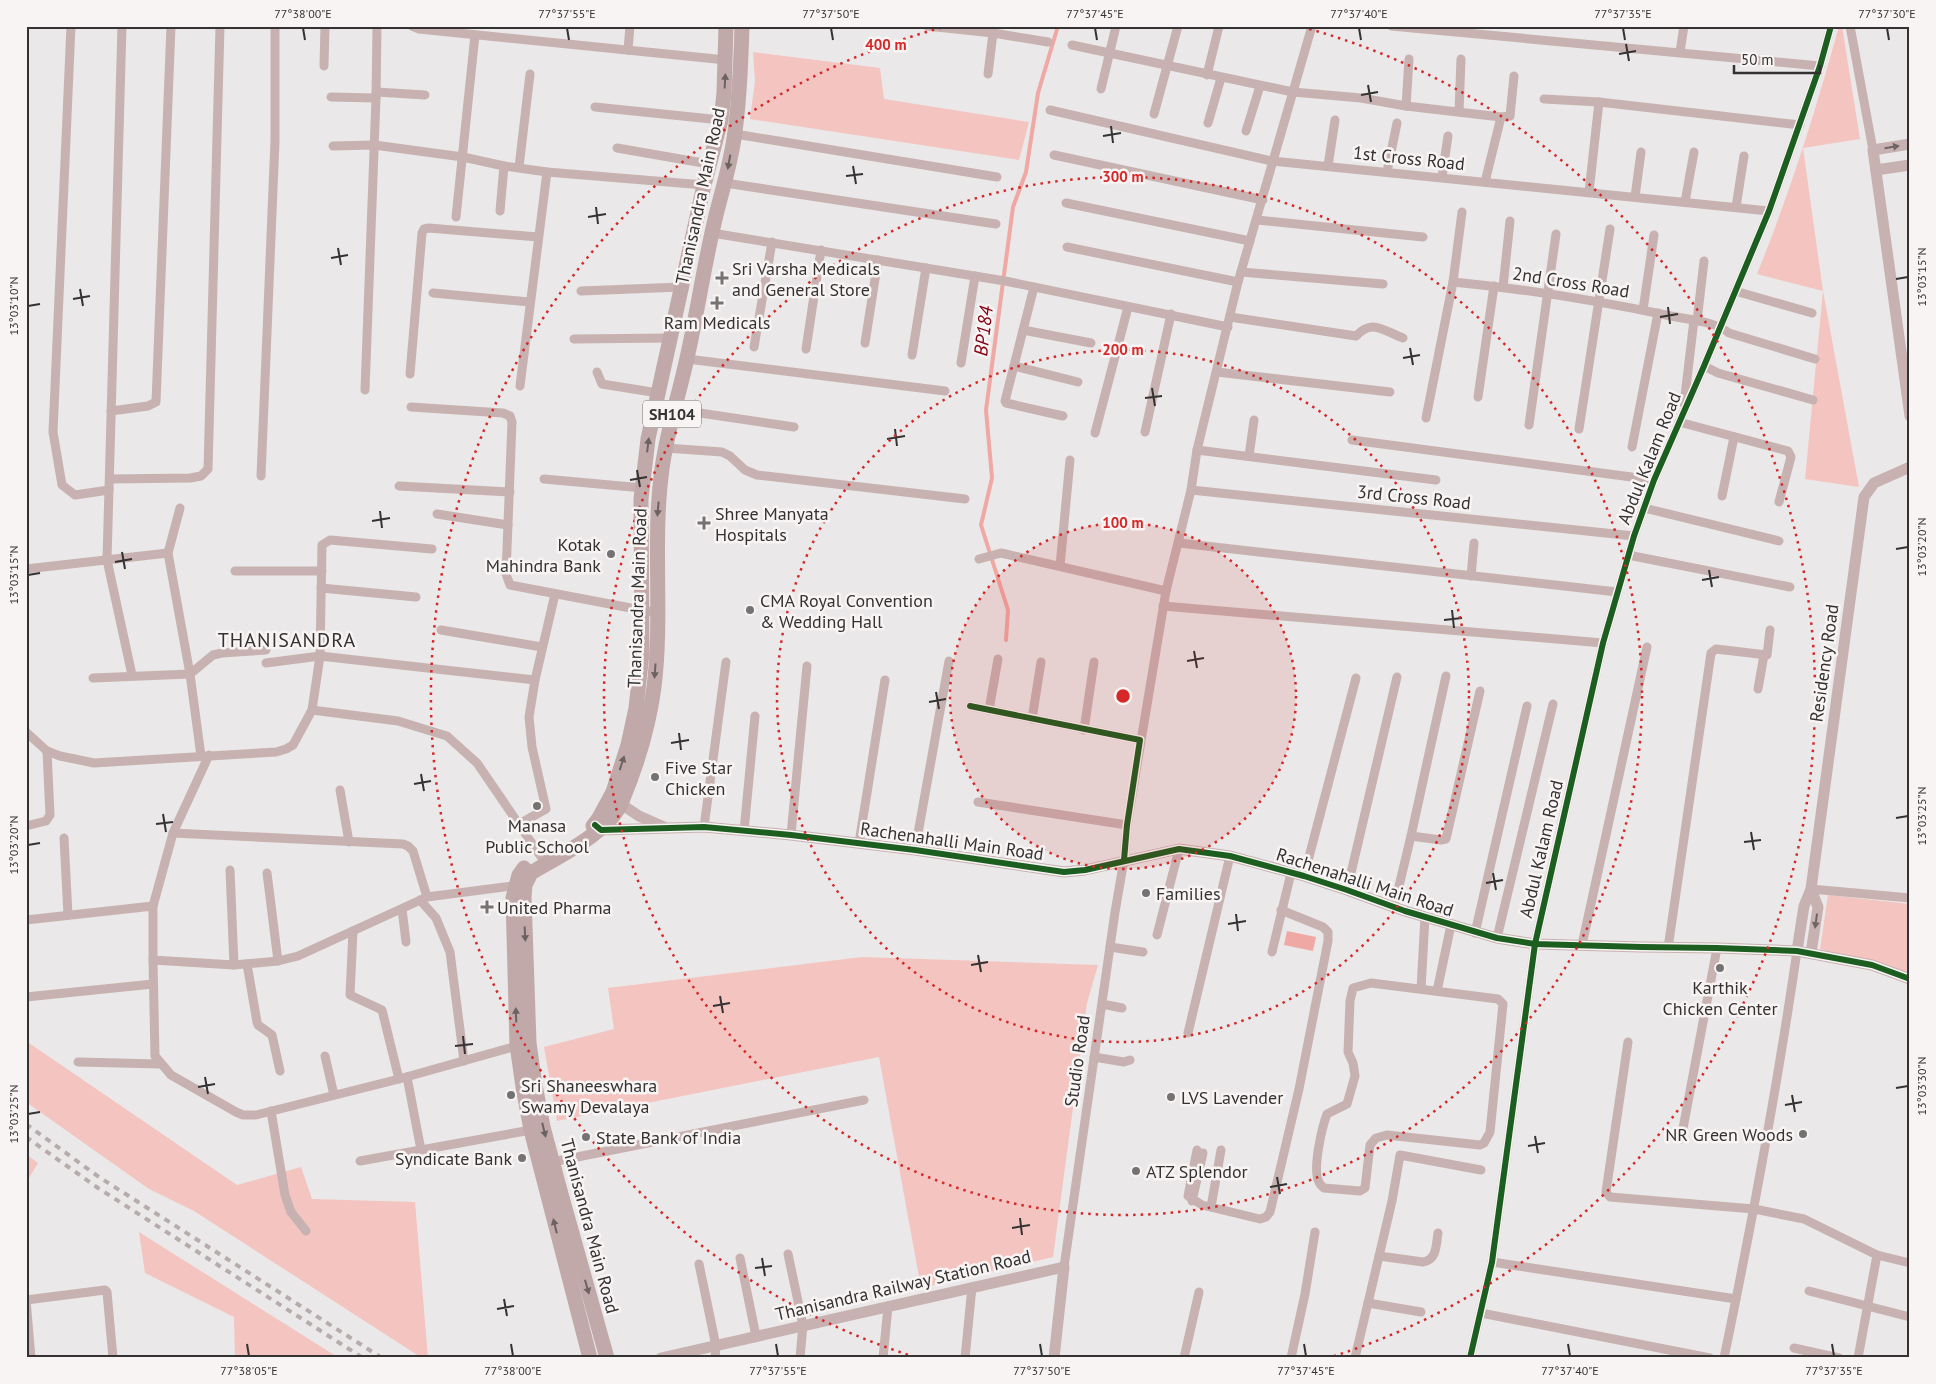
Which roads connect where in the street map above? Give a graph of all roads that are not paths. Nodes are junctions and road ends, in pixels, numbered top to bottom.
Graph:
1 (71, 26) edge
2 (122, 26) edge
3 (171, 26) edge
4 (220, 26) edge
5 (276, 26) edge
6 (325, 26) edge
7 (377, 26) edge
8 (412, 26) edge
9 (630, 26) edge
10 (726, 26) edge
11 (742, 26) edge
12 (927, 26) edge
13 (1116, 26) edge
14 (1178, 26) edge
15 (1219, 26) edge
16 (1312, 26) edge
17 (1391, 26) edge
18 (1684, 26) edge
19 (1831, 26) edge
20 (1850, 26) edge
21 (993, 33) junction
22 (475, 36) junction
23 (1048, 42) dead end
24 (1072, 45) dead end
25 (628, 50) junction
26 (1109, 52) junction
27 (1680, 52) junction
28 (1409, 59) dead end
29 (1461, 59) dead end
30 (726, 60) junction
31 (1168, 65) junction
32 (324, 66) dead end
33 (1820, 66) junction
34 (530, 74) dead end
35 (988, 74) dead end
36 (1207, 75) junction
37 (1514, 76) dead end
38 (1221, 78) junction
39 (1260, 86) junction
40 (1101, 89) dead end
41 (1293, 92) junction
42 (376, 95) junction
43 (425, 96) dead end
44 (331, 97) dead end
45 (1544, 99) dead end
46 (1599, 102) junction
47 (1406, 106) junction
48 (595, 107) dead end
49 (1050, 110) dead end
50 (1460, 112) junction
51 (1154, 114) dead end
52 (1501, 117) junction
53 (721, 120) junction
54 (1335, 120) dead end
55 (1208, 122) dead end
56 (1397, 123) dead end
57 (1800, 125) junction
58 (1246, 131) dead end
59 (735, 134) junction
60 (1448, 136) dead end
61 (1910, 144) edge
62 (374, 145) junction
63 (333, 146) dead end
64 (617, 148) dead end
65 (1874, 150) junction
66 (1641, 152) dead end
67 (1694, 152) dead end
68 (1054, 155) dead end
69 (1744, 156) dead end
70 (463, 157) junction
71 (1272, 161) junction
72 (709, 164) junction
73 (1910, 165) edge
74 (504, 166) junction
75 (1328, 166) junction
76 (518, 167) junction
77 (1876, 170) junction
78 (547, 172) junction
79 (1388, 172) junction
80 (997, 177) dead end
81 (1442, 177) junction
82 (1485, 182) junction
83 (725, 183) junction
84 (704, 185) junction
85 (1588, 192) junction
86 (1635, 197) junction
87 (1263, 200) junction
88 (1685, 202) junction
89 (1066, 204) dead end
90 (1736, 207) junction
91 (500, 211) dead end
92 (1769, 211) junction
93 (1462, 212) dead end
94 (456, 217) dead end
95 (1257, 220) junction
96 (1510, 221) dead end
97 (996, 224) dead end
98 (1610, 229) dead end
99 (712, 233) junction
100 (1556, 234) dead end
101 (1654, 235) dead end
102 (1423, 236) dead end
103 (538, 237) junction
104 (1250, 241) junction
105 (772, 242) junction
106 (1067, 247) dead end
107 (821, 250) junction
108 (878, 260) junction
109 (1704, 261) dead end
110 (926, 268) junction
111 (1241, 272) junction
112 (975, 276) junction
113 (1238, 282) junction
114 (1453, 282) junction
115 (1383, 284) dead end
116 (680, 287) junction
117 (1034, 287) junction
118 (1498, 287) junction
119 (581, 290) dead end
120 (1736, 291) junction
121 (432, 293) dead end
122 (1547, 295) junction
123 (530, 302) junction
124 (1600, 302) junction
125 (1128, 307) junction
126 (1643, 310) junction
127 (1658, 313) junction
128 (1812, 313) dead end
129 (1171, 314) junction
130 (1696, 321) junction
131 (1229, 322) junction
132 (1721, 326) junction
133 (1023, 330) junction
134 (670, 338) junction
135 (1403, 338) dead end
136 (574, 339) dead end
137 (865, 343) dead end
138 (1090, 343) dead end
139 (754, 347) dead end
140 (806, 349) dead end
141 (912, 355) dead end
142 (1815, 358) dead end
143 (687, 359) junction
144 (961, 363) dead end
145 (1014, 366) junction
146 (1704, 366) junction
147 (598, 372) dead end
148 (1217, 372) junction
149 (410, 374) dead end
150 (1078, 382) dead end
151 (520, 386) dead end
152 (365, 390) dead end
153 (945, 391) dead end
154 (658, 392) junction
155 (1390, 392) dead end
156 (1478, 397) dead end
157 (1813, 400) dead end
158 (411, 407) dead end
159 (674, 409) junction
160 (111, 412) junction
161 (1683, 412) junction
162 (1063, 416) dead end
163 (1910, 416) edge
164 (1426, 418) dead end
165 (1254, 420) dead end
166 (1679, 422) junction
167 (1529, 424) dead end
168 (794, 427) dead end
169 (1579, 430) dead end
170 (1145, 432) dead end
171 (1095, 433) dead end
172 (1734, 437) junction
173 (1352, 440) dead end
174 (1632, 447) dead end
175 (666, 448) junction
176 (1197, 450) junction
177 (1249, 456) junction
178 (1070, 460) dead end
179 (1910, 467) edge
180 (262, 476) dead end
181 (110, 479) junction
182 (544, 479) dead end
183 (1436, 480) dead end
184 (1654, 480) junction
185 (399, 486) dead end
186 (642, 488) junction
187 (109, 490) junction
188 (1191, 490) junction
189 (510, 492) junction
190 (1722, 496) dead end
191 (966, 499) dead end
192 (1779, 502) dead end
193 (180, 508) dead end
194 (1644, 508) junction
195 (437, 514) dead end
196 (508, 525) junction
197 (1634, 536) junction
198 (1779, 541) dead end
199 (1178, 543) junction
200 (1474, 543) dead end
201 (432, 549) dead end
202 (168, 553) junction
203 (1628, 555) junction
204 (979, 559) dead end
205 (107, 560) junction
206 (1060, 566) junction
207 (26, 568) edge
208 (235, 571) dead end
209 (322, 571) junction
210 (1471, 576) junction
211 (1790, 587) dead end
212 (321, 588) junction
213 (1166, 590) junction
214 (1617, 592) junction
215 (555, 594) junction
216 (416, 597) dead end
217 (1163, 606) junction
218 (640, 611) junction
219 (657, 613) junction
220 (440, 630) dead end
221 (1770, 630) dead end
222 (1603, 643) junction
223 (542, 647) junction
224 (1647, 647) dead end
225 (266, 650) dead end
226 (1764, 655) junction
227 (320, 656) junction
228 (998, 659) dead end
229 (949, 661) dead end
230 (266, 662) dead end
231 (726, 662) dead end
232 (1041, 662) dead end
233 (1094, 662) dead end
234 (807, 666) dead end
235 (190, 674) junction
236 (132, 675) junction
237 (1446, 676) dead end
238 (1398, 677) dead end
239 (93, 678) dead end
240 (1356, 678) dead end
241 (535, 680) junction
242 (885, 680) dead end
243 (1758, 689) dead end
244 (1480, 691) dead end
245 (1553, 704) dead end
246 (970, 706) dead end
247 (1527, 706) dead end
248 (312, 710) junction
249 (989, 710) junction
250 (755, 716) dead end
251 (1032, 719) junction
252 (1084, 730) junction
253 (26, 732) edge
254 (1140, 740) junction
255 (47, 751) junction
256 (205, 755) junction
257 (340, 790) dead end
258 (616, 800) junction
259 (978, 802) dead end
260 (519, 824) junction
261 (1127, 825) junction
262 (26, 826) edge
263 (598, 827) junction
264 (704, 827) junction
265 (668, 828) junction
266 (744, 831) junction
267 (173, 833) junction
268 (791, 835) junction
269 (1412, 836) junction
270 (64, 838) dead end
271 (349, 842) junction
272 (860, 843) junction
273 (1179, 849) junction
274 (915, 850) junction
275 (1230, 856) junction
276 (544, 860) junction
277 (1124, 860) junction
278 (230, 870) dead end
279 (1291, 872) junction
280 (267, 873) dead end
281 (1304, 876) junction
282 (520, 885) junction
283 (1811, 889) junction
284 (1347, 890) junction
285 (1910, 898) edge
286 (423, 899) junction
287 (153, 906) junction
288 (1394, 907) junction
289 (402, 908) junction
290 (1281, 910) junction
291 (68, 915) junction
292 (1425, 917) junction
293 (26, 920) edge
294 (1450, 925) junction
295 (353, 931) junction
296 (1475, 933) junction
297 (1157, 935) dead end
298 (1497, 938) junction
299 (406, 942) dead end
300 (1535, 944) junction
301 (1582, 945) junction
302 (1110, 947) junction
303 (1668, 948) junction
304 (1717, 948) junction
305 (1797, 951) junction
306 (1144, 952) dead end
307 (1272, 952) dead end
308 (1811, 953) junction
309 (153, 960) junction
310 (278, 961) junction
311 (248, 964) junction
312 (234, 965) junction
313 (1910, 979) edge
314 (153, 984) junction
315 (1421, 989) junction
316 (1437, 991) junction
317 (26, 997) edge
318 (1102, 1004) junction
319 (1122, 1008) dead end
320 (1188, 1033) dead end
321 (1628, 1042) dead end
322 (523, 1044) junction
323 (325, 1056) dead end
324 (1094, 1057) junction
325 (1130, 1060) dead end
326 (464, 1061) junction
327 (78, 1062) dead end
328 (160, 1064) junction
329 (280, 1071) dead end
330 (403, 1078) junction
331 (334, 1095) junction
332 (864, 1100) dead end
333 (271, 1111) junction
334 (531, 1130) junction
335 (1681, 1139) dead end
336 (421, 1150) junction
337 (1221, 1150) dead end
338 (1200, 1152) dead end
339 (360, 1161) dead end
340 (552, 1162) junction
341 (1481, 1170) dead end
342 (1211, 1207) junction
343 (1754, 1209) junction
344 (306, 1231) dead end
345 (1315, 1232) dead end
346 (1438, 1233) dead end
347 (788, 1254) dead end
348 (1876, 1255) junction
349 (1379, 1256) junction
350 (740, 1258) dead end
351 (1492, 1262) junction
352 (1910, 1263) edge
353 (699, 1264) dead end
354 (1064, 1267) junction
355 (972, 1287) junction
356 (1809, 1291) dead end
357 (1199, 1292) dead end
358 (1736, 1299) junction
359 (1368, 1303) junction
360 (1868, 1306) junction
361 (888, 1307) junction
362 (1421, 1312) dead end
363 (1480, 1313) junction
364 (1910, 1317) edge
365 (803, 1325) junction
366 (756, 1336) junction
367 (716, 1346) junction
368 (1794, 1348) dead end
369 (31, 1358) edge
370 (113, 1358) edge
371 (590, 1358) edge
372 (607, 1358) edge
373 (661, 1358) edge
374 (715, 1358) edge
375 (800, 1358) edge
376 (883, 1358) edge
377 (964, 1358) edge
378 (1054, 1358) edge
379 (1184, 1358) edge
380 (1291, 1358) edge
381 (1355, 1358) edge
382 (1470, 1358) edge
383 (1710, 1358) edge
384 (1724, 1358) edge
385 (1839, 1358) edge
386 (1858, 1358) edge

1 - 187 street
2 - 160 street
3 - 160 street
4 - 181 street
5 - 180 street
6 - 32 street
7 - 42 street
8 - 22 street
9 - 25 street
10 - 30 main road, Thanisandra Main Road / SH104
11 - 59 main road, Thanisandra Main Road / SH104
12 - 21 street
13 - 26 street
14 - 31 street
15 - 36 street
16 - 41 street, Studio Road
17 - 27 street
18 - 27 street
19 - 33 street, Abdul Kalam Road
20 - 65 street
21 - 23 street
21 - 35 street
22 - 25 street
22 - 70 street
24 - 26 street
25 - 30 street
26 - 31 street
26 - 40 street
27 - 33 street
28 - 47 street
29 - 50 street
53 -> 30 main road, Thanisandra Main Road / SH104
31 - 36 street
31 - 51 street
33 - 57 street, Abdul Kalam Road
34 - 76 street
36 - 38 street
37 - 52 street
38 - 39 street
38 - 55 street
39 - 41 street
39 - 58 street
41 - 47 street
41 - 71 street, Studio Road
42 - 43 street
42 - 44 street
42 - 62 street
45 - 46 street
46 - 57 street
46 - 85 street
47 - 50 street
48 - 53 street
49 - 71 street, 1st Cross Road
50 - 52 street
52 - 82 street
53 - 72 main road, Thanisandra Main Road / SH104
54 - 75 street
56 - 79 street
57 - 92 street, Abdul Kalam Road
59 - 80 street
59 -> 83 main road, Thanisandra Main Road / SH104
60 - 81 street
65 -> 61 street
62 - 63 street
62 - 70 street
62 - 152 street
64 - 72 street
65 - 77 street
66 - 86 street
67 - 88 street
68 - 87 street
69 - 90 street
70 - 74 street
70 - 94 street
71 - 75 street, 1st Cross Road
71 - 87 street, Studio Road
72 - 84 main road, Thanisandra Main Road / SH104
73 - 77 street
74 - 76 street
74 - 91 street
75 - 79 street, 1st Cross Road
76 - 78 street
77 - 163 street
78 - 84 street
78 - 103 street
79 - 81 street, 1st Cross Road
81 - 82 street, 1st Cross Road
82 - 85 street, 1st Cross Road
83 - 97 street
83 - 99 main road, Thanisandra Main Road / SH104
84 - 116 main road, Thanisandra Main Road / SH104
85 - 86 street, 1st Cross Road
86 - 88 street, 1st Cross Road
87 - 95 street, Studio Road
88 - 90 street, 1st Cross Road
89 - 104 street
90 - 92 street, 1st Cross Road
92 - 120 street, Abdul Kalam Road
93 - 114 street
95 - 102 street
95 - 104 street, Studio Road
96 - 118 street
98 - 124 street
99 - 105 street
99 - 143 main road, Thanisandra Main Road / SH104
100 - 122 street
101 - 126 street
103 - 123 street
103 - 149 street
104 - 111 street, Studio Road
105 - 107 street
105 - 139 street
106 - 113 street
107 - 108 street
107 - 140 street
108 - 110 street
108 - 137 street
109 - 130 street
110 - 112 street
110 - 141 street
111 - 113 street, Studio Road
111 - 115 street
112 - 117 street
112 - 144 street
113 - 131 street, Studio Road
114 - 118 street, 2nd Cross Road
114 - 164 street
116 - 119 street
116 - 134 main road, Thanisandra Main Road / SH104
117 - 125 street
117 - 133 street
118 - 122 street, 2nd Cross Road
118 - 156 street
120 - 128 street
120 - 132 street, Abdul Kalam Road
121 - 123 street
122 - 124 street, 2nd Cross Road
122 - 167 street
123 - 151 street
124 - 126 street, 2nd Cross Road
124 - 169 street
125 - 129 street
125 - 171 street
126 - 127 street, 2nd Cross Road
127 - 130 street, 2nd Cross Road
127 - 174 street
129 - 131 street
129 - 170 street
130 - 132 street, 2nd Cross Road
130 - 161 street
131 - 135 street
131 - 148 street, Studio Road
132 - 142 street, 2nd Cross Road
132 - 146 street, Abdul Kalam Road
133 - 138 street
133 - 145 street
134 - 136 street
134 - 154 main road, Thanisandra Main Road / SH104
143 - 153 street
143 - 159 main road, Thanisandra Main Road / SH104
145 - 150 street
145 - 162 street
146 - 157 street
146 - 161 street, Abdul Kalam Road
147 - 154 street
148 - 155 street
148 - 176 street, Studio Road
186 -> 154 main road, Thanisandra Main Road / SH104
158 - 189 street
159 - 168 street
159 - 175 main road, Thanisandra Main Road / SH104
160 - 181 street
161 - 166 street, Abdul Kalam Road
165 - 177 street
166 - 172 street
166 - 184 street, Abdul Kalam Road
172 - 190 street
172 - 192 street
173 - 184 street
175 - 191 street
175 -> 219 main road, Thanisandra Main Road / SH104
176 - 177 street
176 - 188 street, Studio Road
177 - 183 street
178 - 206 street
179 - 283 street, Residency Road
181 - 187 street
182 - 186 street
184 - 194 street, Abdul Kalam Road
185 - 189 street
186 - 218 main road, Thanisandra Main Road / SH104
187 - 205 street
188 - 197 street, 3rd Cross Road
188 - 199 street, Studio Road
189 - 196 street
193 - 202 street
194 - 197 street, Abdul Kalam Road
194 - 198 street
195 - 196 street
196 - 215 street
197 - 203 street, Abdul Kalam Road
199 - 210 street
199 - 213 street, Studio Road
200 - 210 street
201 - 209 street
202 - 205 street
202 - 235 street
203 - 211 street
203 - 214 street, Abdul Kalam Road
204 - 206 street
205 - 207 street
205 - 236 street
206 - 213 street
208 - 209 street
209 - 212 street
210 - 214 street
212 - 216 street
212 - 227 street
213 - 217 street, Studio Road
214 - 222 street, Abdul Kalam Road
215 - 218 street
215 - 223 street
217 - 222 street
217 - 254 street, Studio Road
218 - 219 street
258 -> 218 main road, Thanisandra Main Road / SH104
219 -> 258 main road, Thanisandra Main Road / SH104
220 - 223 street
221 - 226 street
222 - 300 street, Abdul Kalam Road
223 - 241 street
224 - 301 street
225 - 235 street
226 - 243 street
226 - 303 street
227 - 230 street
227 - 241 street
227 - 248 street
228 - 249 street
229 - 274 street
231 - 264 street
232 - 251 street
233 - 252 street
234 - 268 street
235 - 236 street
235 - 256 street
236 - 239 street
237 - 269 street
238 - 284 street
240 - 281 street
241 - 260 street
242 - 272 street
244 - 269 street
245 - 298 street
246 - 249 street
247 - 296 street
248 - 256 street
248 - 260 street
249 - 251 street
250 - 266 street
251 - 252 street
252 - 254 street
253 - 255 street
254 - 261 street, Studio Road
255 - 256 street
255 - 262 street
256 - 267 street
257 - 271 street
258 - 263 main road, Thanisandra Main Road / SH104
258 - 265 street
259 - 261 street
260 - 276 street
261 - 277 street, Studio Road
263 - 265 street, Rachenahalli Main Road
263 - 276 main road
264 - 265 street, Rachenahalli Main Road
264 - 266 street, Rachenahalli Main Road
266 - 268 street, Rachenahalli Main Road
267 - 271 street
267 - 287 street
268 - 272 street, Rachenahalli Main Road
269 - 288 street
270 - 291 street
271 - 286 street
272 - 274 street, Rachenahalli Main Road
273 - 275 street, Rachenahalli Main Road
273 - 277 street, Rachenahalli Main Road
273 - 297 street
274 - 277 street, Rachenahalli Main Road
275 - 279 street, Rachenahalli Main Road
275 - 320 street
276 - 282 main road
277 - 302 street, Studio Road
278 - 312 street
279 - 281 street, Rachenahalli Main Road
279 - 290 street
280 - 310 street
281 - 284 street, Rachenahalli Main Road
282 - 286 street
282 - 322 main road, Thanisandra Main Road
283 - 285 street
283 - 305 street, Residency Road
283 -> 308 street, Residency Road
284 - 288 street, Rachenahalli Main Road
286 - 289 street
286 - 326 street
287 - 291 street
287 - 309 street
288 - 292 street, Rachenahalli Main Road
289 - 295 street
289 - 299 street
290 - 307 street
290 - 342 street
291 - 293 street
292 - 294 street, Rachenahalli Main Road
292 - 315 street
294 - 296 street, Rachenahalli Main Road
294 - 316 street
295 - 310 street
295 - 330 street
296 - 298 street, Rachenahalli Main Road
298 - 300 street, Rachenahalli Main Road
300 - 301 street, Rachenahalli Main Road
300 - 351 street, Abdul Kalam Road
301 - 303 street, Rachenahalli Main Road
302 - 306 street
302 - 318 street, Studio Road
303 - 304 street, Rachenahalli Main Road
304 - 305 street, Rachenahalli Main Road
304 - 335 street
305 - 308 street, Rachenahalli Main Road
305 - 343 street
308 - 313 street, Rachenahalli Main Road
309 - 312 street
309 - 314 street
310 - 311 street
311 - 312 street
311 - 329 street
314 - 317 street
314 - 328 street
315 - 316 street
315 - 316 street
318 - 319 street
318 - 324 street, Studio Road
321 - 343 street
322 - 326 street
322 - 334 main road, Thanisandra Main Road
322 -> 340 main road, Thanisandra Main Road
323 - 331 street
324 - 325 street
324 - 354 street, Studio Road
326 - 330 street
327 - 328 street
328 - 333 street
330 - 331 street
330 - 336 street
331 - 333 street
332 - 340 street
333 - 344 street
334 - 336 street
371 -> 334 main road, Thanisandra Main Road
336 - 339 street
337 - 342 street
338 - 342 street
340 -> 372 main road, Thanisandra Main Road
341 - 349 street
343 - 348 street
343 - 358 street
345 - 380 street
346 - 349 street
347 - 365 street
348 - 352 street
348 - 360 street
349 - 359 street
350 - 366 street
351 - 358 street
351 - 363 street, Abdul Kalam Road
353 - 367 street
354 - 355 street, Thanisandra Railway Station Road
354 - 378 street
355 - 361 street, Thanisandra Railway Station Road
355 - 377 street
356 - 360 street
357 - 379 street
358 - 384 street
359 - 362 street
359 - 381 street
360 - 364 street
360 - 386 street
361 - 365 street, Thanisandra Railway Station Road
361 - 376 street
363 - 382 street, Abdul Kalam Road
363 - 383 street
365 - 366 street, Thanisandra Railway Station Road
365 - 375 street
366 - 367 street, Thanisandra Railway Station Road
367 - 373 street, Thanisandra Railway Station Road
367 - 374 street
368 - 385 street
369 - 370 street

